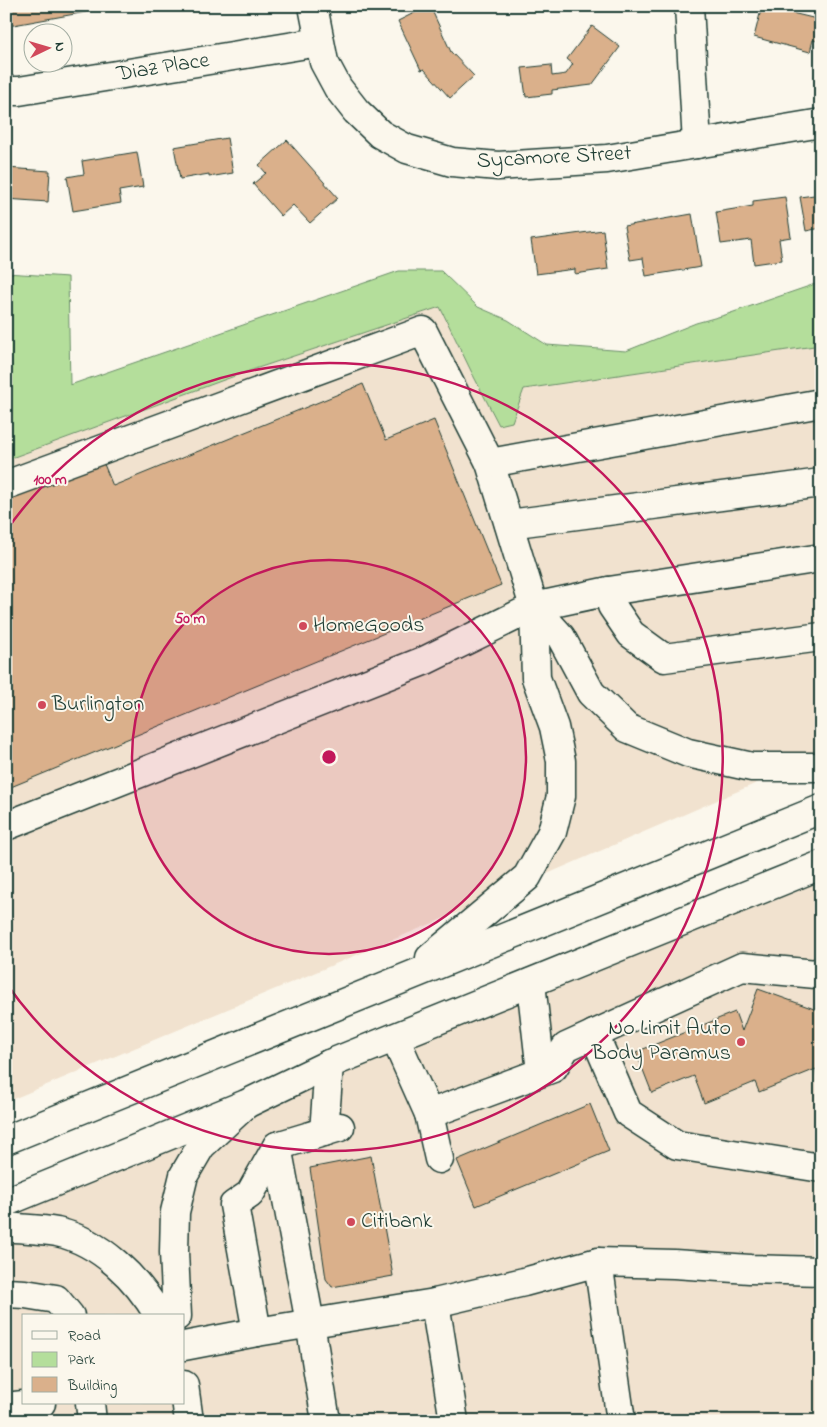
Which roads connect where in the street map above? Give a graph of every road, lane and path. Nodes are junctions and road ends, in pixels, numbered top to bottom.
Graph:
1 (313, 6) edge
2 (689, 6) edge
3 (319, 42) junction
4 (6, 91) edge
5 (821, 123) edge
6 (697, 144) junction
7 (821, 403) edge
8 (490, 463) junction
9 (821, 483) edge
10 (6, 485) edge
11 (509, 524) junction
12 (821, 558) edge
13 (609, 591) junction
14 (534, 606) junction
15 (821, 636) edge
16 (821, 767) edge
17 (821, 808) edge
18 (6, 826) edge
19 (821, 864) edge
20 (818, 972) edge
21 (409, 976) junction
22 (531, 983) junction
23 (594, 1034) junction
24 (395, 1038) junction
25 (329, 1064) junction
26 (541, 1072) junction
27 (246, 1104) junction
28 (429, 1114) junction
29 (6, 1140) edge
30 (277, 1146) junction
31 (439, 1159) dead end
32 (821, 1168) edge
33 (6, 1202) edge
34 (6, 1227) edge
35 (598, 1262) junction
36 (821, 1272) edge
37 (6, 1293) edge
38 (435, 1303) junction
39 (68, 1314) edge
40 (157, 1314) edge
41 (177, 1314) edge
42 (310, 1323) junction
43 (257, 1332) junction
44 (185, 1346) edge
45 (185, 1392) edge
46 (32, 1404) edge
47 (90, 1404) edge
48 (6, 1407) edge
49 (92, 1421) edge
50 (189, 1421) edge
51 (326, 1421) edge
52 (454, 1421) edge
53 (620, 1421) edge

1 - 3 main road, Sycamore Street
2 - 6 main road
3 - 4 main road, Diaz Place
3 - 6 main road, Sycamore Street
5 - 6 main road, Sycamore Street
7 - 8 main road
8 - 10 main road
8 - 11 main road
9 - 11 main road
11 - 14 main road
12 - 13 main road
13 - 14 main road
13 - 15 main road
14 - 16 main road
14 - 18 main road
14 - 21 main road
17 - 21 main road
19 - 22 main road
20 - 23 main road
21 - 29 main road
22 - 24 main road
22 - 26 main road
23 - 26 main road
23 - 32 main road
24 - 25 main road
24 - 28 main road
25 - 27 main road
25 - 30 main road
26 - 28 main road
27 - 33 main road
27 - 41 main road
28 - 31 main road
30 - 42 main road
30 - 43 main road
34 - 40 main road
35 - 36 main road
35 - 38 main road
35 - 53 main road
37 - 39 main road
38 - 42 main road
38 - 52 main road
42 - 43 main road
42 - 51 main road
43 - 44 main road
45 - 50 main road
46 - 48 main road
47 - 49 main road

